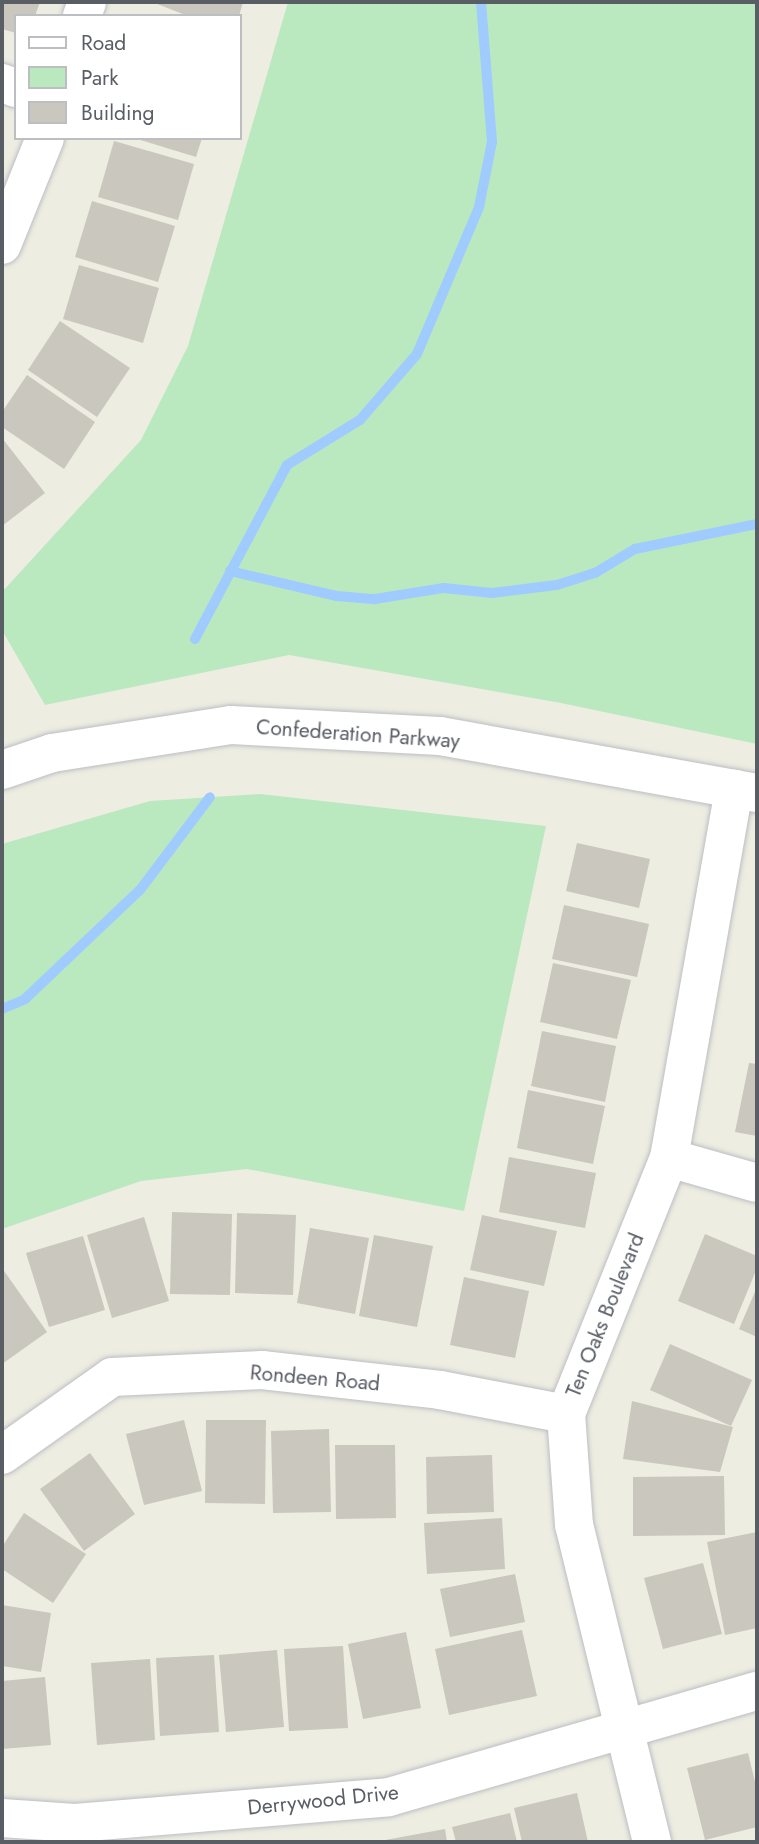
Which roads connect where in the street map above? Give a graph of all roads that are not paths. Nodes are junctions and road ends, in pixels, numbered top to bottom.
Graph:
1 (45, 140) edge
2 (2, 245) edge
3 (2, 770) edge
4 (746, 791) edge
5 (669, 1158) junction
6 (757, 1182) edge
7 (566, 1414) junction
8 (2, 1455) edge
9 (757, 1691) edge
10 (624, 1726) junction
11 (2, 1818) edge
12 (652, 1842) edge

1 - 2 street
3 - 4 street, Confederation Parkway
4 - 5 street, Ten Oaks Boulevard
5 - 6 street
5 - 7 street, Ten Oaks Boulevard
7 - 8 street, Rondeen Road
7 - 10 street, Ten Oaks Boulevard
9 - 10 street, Derrywood Drive
10 - 11 street, Derrywood Drive
10 - 12 street, Ten Oaks Boulevard

